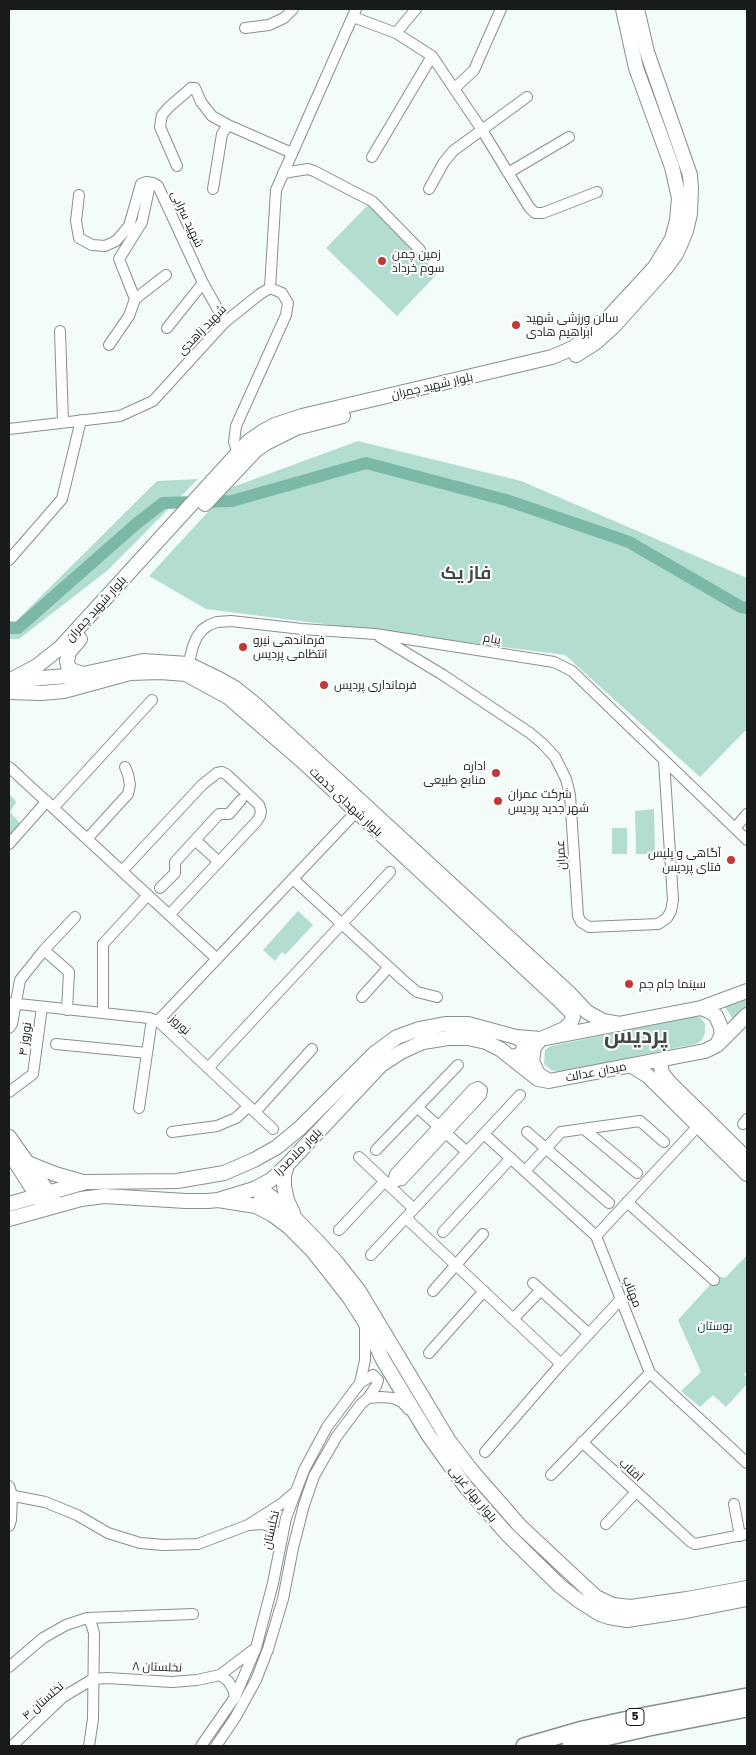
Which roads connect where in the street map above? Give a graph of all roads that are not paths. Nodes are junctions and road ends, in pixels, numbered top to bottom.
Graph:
1 (293, 9) edge
2 (416, 9) edge
3 (501, 9) edge
4 (623, 9) edge
5 (637, 9) edge
6 (354, 13) edge
7 (245, 28) dead end
8 (396, 33) junction
9 (432, 56) junction
10 (455, 88) junction
11 (527, 97) dead end
12 (228, 125) junction
13 (482, 130) junction
14 (569, 136) dead end
15 (292, 153) junction
16 (372, 157) dead end
17 (177, 166) dead end
18 (283, 173) junction
19 (508, 173) junction
20 (153, 183) junction
21 (429, 188) dead end
22 (213, 189) dead end
23 (597, 192) dead end
24 (79, 195) dead end
25 (420, 250) dead end
26 (166, 275) dead end
27 (203, 283) junction
28 (270, 288) junction
29 (135, 299) junction
30 (225, 322) junction
31 (167, 328) dead end
32 (60, 331) dead end
33 (109, 345) dead end
34 (81, 420) junction
35 (63, 422) junction
36 (9, 429) edge
37 (242, 457) junction
38 (9, 560) edge
39 (375, 634) junction
40 (51, 656) junction
41 (187, 669) junction
42 (40, 678) junction
43 (71, 679) junction
44 (9, 681) edge
45 (9, 692) edge
46 (41, 692) junction
47 (152, 700) dead end
48 (664, 760) junction
49 (9, 767) edge
50 (124, 767) dead end
51 (241, 800) dead end
52 (51, 804) junction
53 (356, 812) junction
54 (747, 814) edge
55 (735, 828) junction
56 (87, 839) junction
57 (195, 840) junction
58 (747, 840) edge
59 (9, 844) edge
60 (219, 862) junction
61 (122, 871) junction
62 (390, 872) dead end
63 (293, 879) junction
64 (160, 888) dead end
65 (148, 895) junction
66 (169, 915) junction
67 (75, 917) dead end
68 (342, 924) junction
69 (44, 950) junction
70 (217, 959) junction
71 (389, 968) junction
72 (747, 991) edge
73 (362, 997) dead end
74 (437, 997) dead end
75 (12, 1004) edge
76 (42, 1007) junction
77 (701, 1008) junction
78 (67, 1010) junction
79 (103, 1013) junction
80 (747, 1015) edge
81 (155, 1020) junction
82 (620, 1024) junction
83 (9, 1028) edge
84 (516, 1037) junction
85 (541, 1039) junction
86 (56, 1044) dead end
87 (717, 1045) junction
88 (312, 1049) dead end
89 (147, 1053) junction
90 (510, 1057) junction
91 (660, 1060) junction
92 (458, 1065) dead end
93 (632, 1066) junction
94 (208, 1068) junction
95 (549, 1082) junction
96 (9, 1092) edge
97 (520, 1095) dead end
98 (139, 1108) dead end
99 (418, 1108) junction
100 (252, 1109) junction
101 (698, 1126) junction
102 (274, 1129) dead end
103 (584, 1129) junction
104 (442, 1130) junction
105 (172, 1132) dead end
106 (527, 1132) dead end
107 (484, 1134) junction
108 (9, 1137) edge
109 (664, 1142) dead end
110 (546, 1148) junction
111 (376, 1150) dead end
112 (9, 1152) edge
113 (466, 1152) junction
114 (359, 1157) dead end
115 (511, 1158) junction
116 (747, 1159) edge
117 (287, 1165) junction
118 (525, 1171) junction
119 (637, 1173) dead end
120 (747, 1174) edge
121 (36, 1180) junction
122 (385, 1181) junction
123 (86, 1182) junction
124 (218, 1200) junction
125 (628, 1202) junction
126 (610, 1203) dead end
127 (9, 1204) edge
128 (51, 1206) junction
129 (414, 1209) junction
130 (406, 1218) junction
131 (9, 1219) edge
132 (290, 1223) junction
133 (339, 1230) dead end
134 (442, 1232) dead end
135 (483, 1234) dead end
136 (596, 1236) junction
137 (371, 1255) dead end
138 (456, 1265) junction
139 (714, 1280) dead end
140 (433, 1291) dead end
141 (484, 1291) junction
142 (621, 1299) junction
143 (513, 1319) junction
144 (364, 1322) junction
145 (589, 1334) junction
146 (429, 1353) dead end
147 (562, 1364) junction
148 (650, 1373) junction
149 (360, 1383) junction
150 (368, 1398) junction
151 (429, 1436) junction
152 (582, 1442) junction
153 (486, 1452) dead end
154 (747, 1463) edge
155 (551, 1475) dead end
156 (10, 1492) edge
157 (295, 1492) junction
158 (636, 1492) junction
159 (734, 1504) dead end
160 (606, 1524) dead end
161 (248, 1525) junction
162 (9, 1526) edge
163 (744, 1535) edge
164 (280, 1545) junction
165 (747, 1588) edge
166 (747, 1599) edge
167 (193, 1614) dead end
168 (87, 1618) junction
169 (256, 1648) junction
170 (9, 1667) edge
171 (220, 1675) junction
172 (93, 1679) junction
173 (747, 1696) edge
174 (235, 1697) junction
175 (747, 1709) edge
176 (12, 1746) edge
177 (89, 1746) edge
178 (201, 1746) edge
179 (216, 1746) edge
180 (524, 1746) edge
181 (570, 1746) edge

1 - 7 street
2 - 8 street
3 - 10 street
4 - 37 main road, بلوار شهید چمران
5 - 37 main road, بلوار شهید چمران
6 - 8 street
6 - 15 street
8 - 9 street
9 - 10 street
9 - 16 street
10 - 13 street
11 - 13 street
12 - 15 street
12 - 17 street
12 - 22 street
13 - 19 street
13 - 21 street
14 - 19 street
15 - 18 street
18 - 25 street
18 - 28 street
19 - 23 street
20 - 24 street
20 - 27 street, شهید سرابی
20 - 29 street, شهید سرابی
26 - 29 street
27 - 30 street, شهید سرابی
27 - 31 street
28 - 30 street, شهید زاهدی
28 - 37 street
29 - 33 street
30 - 34 street, شهید زاهدی
32 - 35 street
34 - 35 street, شهید زاهدی
34 - 38 street
35 - 36 street, شهید زاهدی
37 - 40 main road, بلوار شهید چمران
37 - 43 main road, بلوار شهید چمران
39 - 41 street, پیام
39 - 48 street, پیام
39 - 48 street, عمران
40 - 42 main road
40 - 44 main road, بلوار شهید چمران
41 - 43 main road, بلوار شهدای خدمت
41 - 53 main road, بلوار شهدای خدمت
41 - 82 main road, بلوار شهدای خدمت
42 - 43 main road
42 - 44 main road
42 - 46 main road
43 - 46 main road, بلوار شهدای خدمت
45 - 46 main road, بلوار شهدای خدمت
47 - 52 street
48 - 55 street, پیام
49 - 52 street
50 - 56 street
51 - 57 street
52 - 56 street
52 - 59 street
53 - 63 street
53 - 85 main road, بلوار شهدای خدمت
54 - 55 street
55 - 58 street, پیام
56 - 61 street
57 - 60 street
57 - 64 street
60 - 61 street
60 - 66 street
61 - 65 street
62 - 68 street
63 - 68 street
63 - 70 street
65 - 66 street
65 - 79 street
66 - 70 street
67 - 69 street
68 - 71 street
68 - 94 street
69 - 75 street
69 - 78 street
70 - 81 street
71 - 73 street
71 - 74 street
72 - 77 main road
75 - 76 street, نوروز
75 - 83 street
76 - 78 street, نوروز
76 - 96 street, نوروز ۴
77 - 82 main road
77 - 87 main road
78 - 79 street, نوروز
79 - 81 street, نوروز
80 - 87 main road
81 - 89 street
81 - 94 street, نوروز
82 - 85 main road
84 - 85 main road, بلوار ملاصدرا
84 - 90 main road
84 - 123 main road, بلوار ملاصدرا
85 - 95 main road, میدان عدالت
86 - 89 street
87 - 91 main road, میدان عدالت
88 - 100 street
89 - 98 street
90 - 95 main road, بلوار ملاصدرا
90 - 117 main road, بلوار ملاصدرا
91 - 93 main road, میدان عدالت
91 - 116 main road
92 - 99 street
93 - 95 main road, میدان عدالت
93 - 101 main road
94 - 100 street, نوروز
97 - 107 street
99 - 104 street
99 - 111 street
100 - 102 street, نوروز
100 - 105 street
101 - 120 main road
101 - 125 street
103 - 109 street
103 - 110 street
103 - 119 street
104 - 104 street
104 - 113 street
106 - 110 street
107 - 113 street
107 - 115 street
108 - 121 main road
110 - 118 street
110 - 126 street
112 - 121 main road
113 - 129 street
114 - 122 street
115 - 118 street
115 - 134 street
117 - 124 main road, بلوار ملاصدرا
117 - 132 main road
118 - 136 street
121 - 123 main road, بلوار ملاصدرا
121 - 123 main road
121 - 127 main road, بلوار ملاصدرا
121 - 128 main road
122 - 129 street
122 - 133 street
124 - 128 main road, بلوار ملاصدرا
124 - 132 main road
125 - 136 street
125 - 139 street
128 - 131 main road, بلوار ملاصدرا
129 - 130 street
130 - 137 street
130 - 138 street
132 - 144 main road, بلوار بهار غربی
132 - 165 main road, بلوار بهار غربی
135 - 138 street
136 - 142 street, مهتاب
138 - 140 street
138 - 141 street
141 - 143 street
141 - 146 street
142 - 145 street
142 - 148 street, مهتاب
143 - 145 street
143 - 147 street
144 - 149 street, نخلستان
144 - 151 main road, بلوار بهار غربی
145 - 147 street
147 - 153 street
148 - 152 street
148 - 154 street, مهتاب
149 - 150 street
149 - 157 street, نخلستان
150 - 151 street
150 - 179 street, نخلستان
151 - 166 main road, بلوار بهار غربی
152 - 155 street
152 - 158 street, آفتاب
156 - 161 street, نخلستان
156 - 162 street
157 - 161 street, نخلستان
157 - 164 street, نخلستان
158 - 160 street
158 - 163 street, آفتاب
159 - 163 street
161 - 164 street
164 - 169 street, نخلستان
167 - 168 street
168 - 170 street
168 - 172 street
169 - 171 street
169 - 174 street, نخلستان
171 - 172 street, نخلستان ۸
171 - 174 street
172 - 176 street, نخلستان ۴
172 - 177 street
173 - 180 highway, 5
174 - 178 street, نخلستان
175 - 181 highway, 5

